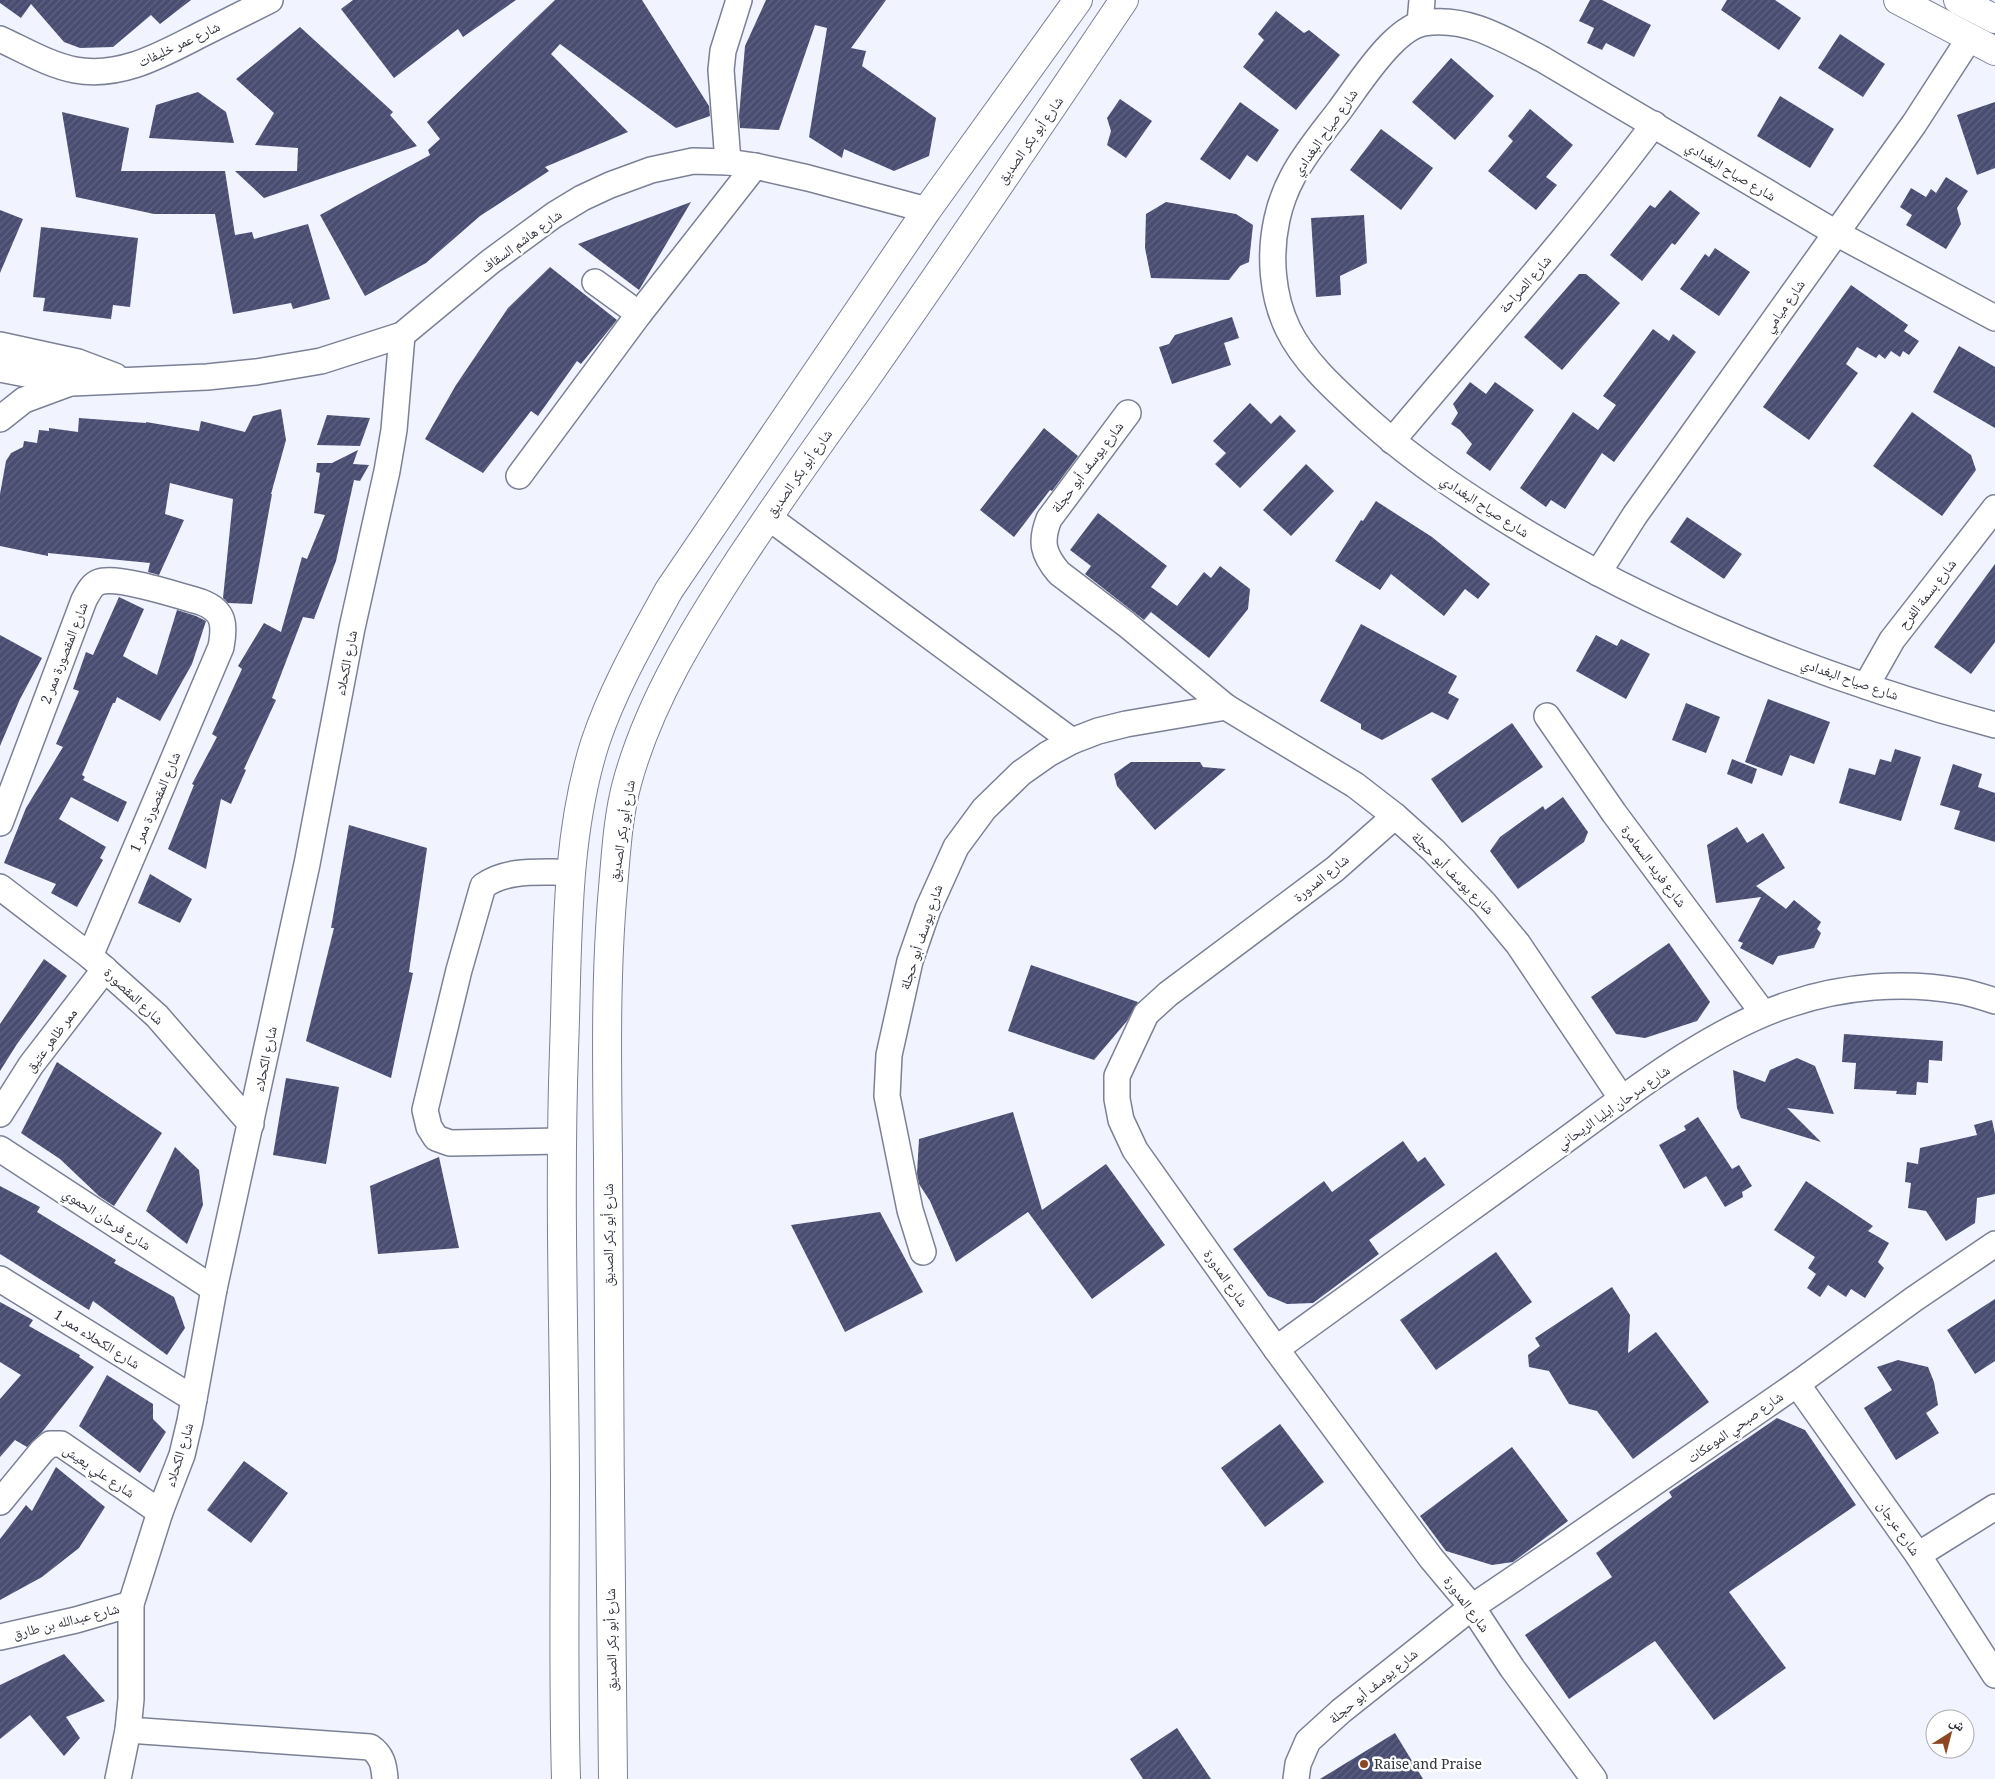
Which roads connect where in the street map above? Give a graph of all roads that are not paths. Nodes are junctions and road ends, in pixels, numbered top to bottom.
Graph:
1 (270, 0) edge
2 (739, 0) edge
3 (1078, 0) edge
4 (1124, 0) edge
5 (1898, 0) edge
6 (1958, 0) edge
7 (1421, 12) edge
8 (1995, 18) edge
9 (1969, 38) junction
10 (0, 39) edge
11 (1995, 51) edge
12 (1028, 71) junction
13 (1062, 95) junction
14 (1654, 124) junction
15 (728, 162) junction
16 (755, 166) junction
17 (927, 210) junction
18 (1836, 233) junction
19 (595, 282) dead end
20 (639, 314) junction
21 (1995, 318) edge
22 (402, 335) junction
23 (0, 353) edge
24 (127, 380) junction
25 (72, 383) junction
26 (1128, 413) dead end
27 (0, 419) edge
28 (1392, 441) junction
29 (519, 476) dead end
30 (1995, 508) edge
31 (768, 517) junction
32 (1598, 573) junction
33 (221, 647) joint
34 (1866, 686) junction
35 (1226, 707) junction
36 (1547, 716) dead end
37 (1995, 725) edge
38 (1072, 741) junction
39 (1395, 816) junction
40 (0, 823) edge
41 (571, 872) junction
42 (0, 887) edge
43 (97, 962) junction
44 (1995, 1001) edge
45 (1763, 1013) junction
46 (1622, 1099) junction
47 (0, 1114) edge
48 (251, 1124) junction
49 (561, 1141) junction
50 (0, 1149) edge
51 (1995, 1244) edge
52 (923, 1252) dead end
53 (0, 1279) edge
54 (214, 1289) junction
55 (1276, 1349) junction
56 (1797, 1384) junction
57 (194, 1399) junction
58 (0, 1502) edge
59 (1995, 1507) edge
60 (160, 1512) junction
61 (1918, 1555) junction
62 (131, 1604) junction
63 (1472, 1607) junction
64 (0, 1637) edge
65 (1995, 1675) edge
66 (128, 1730) junction
67 (118, 1779) edge
68 (385, 1779) edge
69 (566, 1779) edge
70 (614, 1779) edge
71 (1296, 1779) edge
72 (1594, 1779) edge

1 - 10 street, شارع عمر خليفات
2 - 15 street
3 - 12 main road
4 - 13 main road, شارع أبو بكر الصديق
5 - 9 main road
6 - 8 main road
7 - 14 street, شارع صياح البغدادي
7 - 28 street, شارع صياح البغدادي
9 - 11 main road
9 - 18 street, شارع ميامي
12 - 13 main road
12 - 17 main road
13 - 31 main road, شارع أبو بكر الصديق
14 - 18 street, شارع صياح البغدادي
14 - 28 street, شارع الصراحة
15 - 16 street, شارع هاشم السقاف
15 - 22 street, شارع هاشم السقاف
16 - 17 street, شارع هاشم السقاف
16 - 20 street
17 - 41 main road
18 - 21 street, شارع صياح البغدادي
18 - 32 street, شارع ميامي
19 - 20 street
20 - 29 street
22 - 24 street, شارع هاشم السقاف
22 - 48 street, شارع الكحلاء
23 - 24 street, شارع هاشم السقاف
23 - 25 street, شارع هاشم السقاف
24 - 25 street, شارع هاشم السقاف
25 - 27 street
26 - 35 street, شارع يوسف أبو حجلة
28 - 32 street, شارع صياح البغدادي
30 - 34 street, شارع بسمة الفرح
31 - 38 street
31 - 70 main road, شارع أبو بكر الصديق
32 - 34 street, شارع صياح البغدادي
33 - 40 street, شارع المقصورة ممر 2
33 - 43 street, شارع المقصورة ممر 1
34 - 37 street, شارع صياح البغدادي
35 - 38 street, شارع يوسف أبو حجلة
35 - 39 street, شارع يوسف أبو حجلة
36 - 45 street, شارع فريد السمامرة
38 - 52 street, شارع يوسف أبو حجلة
39 - 46 street, شارع يوسف أبو حجلة
39 - 55 street, شارع المدورة
41 - 49 main road
41 - 49 street
42 - 43 street, شارع المقصورة
43 - 47 street, ممر ظاهر عتيق
43 - 48 street, شارع المقصورة
44 - 45 street, شارع سرحان ايليا الريحاني
45 - 46 street, شارع سرحان ايليا الريحاني
46 - 55 street, شارع سرحان ايليا الريحاني
48 - 54 street, شارع الكحلاء
49 - 69 main road
50 - 54 street, شارع فرحان الحموي
51 - 56 street, شارع صبحي الموعكات
53 - 57 street, شارع الكحلاء ممر 1
54 - 57 street, شارع الكحلاء
55 - 63 street, شارع المدورة
56 - 61 street, شارع عرجان
56 - 63 street, شارع صبحي الموعكات
57 - 60 street, شارع الكحلاء
58 - 60 street, شارع علي يعيش
59 - 61 street
60 - 62 street, شارع الكحلاء
61 - 65 street, شارع عرجان
62 - 64 street, شارع عبدالله بن طارق
62 - 66 street, شارع الكحلاء
63 - 71 street, شارع يوسف أبو حجلة
63 - 72 street, شارع المدورة
66 - 67 street, شارع الكحلاء
66 - 68 street

